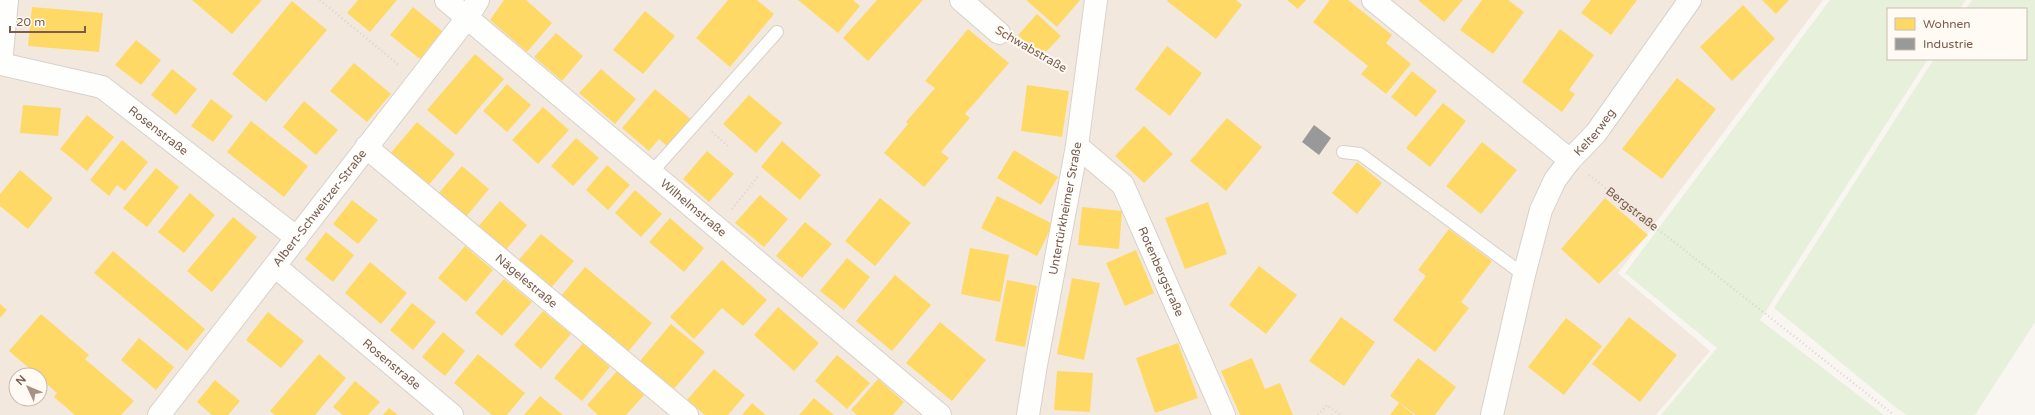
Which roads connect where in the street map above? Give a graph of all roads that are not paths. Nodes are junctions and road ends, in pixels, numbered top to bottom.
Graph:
1 (7, 0) edge
2 (446, 0) edge
3 (478, 0) edge
4 (961, 0) edge
5 (1096, 0) edge
6 (1373, 0) edge
7 (1690, 0) edge
8 (467, 18) junction
9 (777, 32) dead end
10 (999, 33) road end
11 (1, 64) edge
12 (1077, 146) junction
13 (366, 147) junction
14 (1343, 152) dead end
15 (1570, 160) junction
16 (651, 173) junction
17 (297, 238) junction
18 (276, 267) junction
19 (1524, 275) junction
20 (927, 411) edge
21 (159, 415) edge
22 (452, 415) edge
23 (687, 415) edge
24 (1028, 415) edge
25 (1224, 415) edge
26 (1492, 415) edge

1 - 11 street
2 - 8 street, Wilhelmstraße
3 - 8 street, Albert-Schweitzer-Straße
4 - 10 street, Schwabstraße
5 - 12 street, Untertürkheimer Straße
6 - 15 street
7 - 15 street, Kelterweg
8 - 13 street, Albert-Schweitzer-Straße
8 - 16 street, Wilhelmstraße
9 - 16 lane
11 - 17 street, Rosenstraße
12 - 24 street, Untertürkheimer Straße
12 - 25 street, Rotenbergstraße
13 - 17 street, Albert-Schweitzer-Straße
13 - 23 street, Nägelestraße
14 - 19 lane
15 - 19 street, Kelterweg
16 - 20 street, Wilhelmstraße
17 - 18 street, Albert-Schweitzer-Straße
18 - 21 street, Albert-Schweitzer-Straße
18 - 22 street, Rosenstraße
19 - 26 street, Kelterweg

